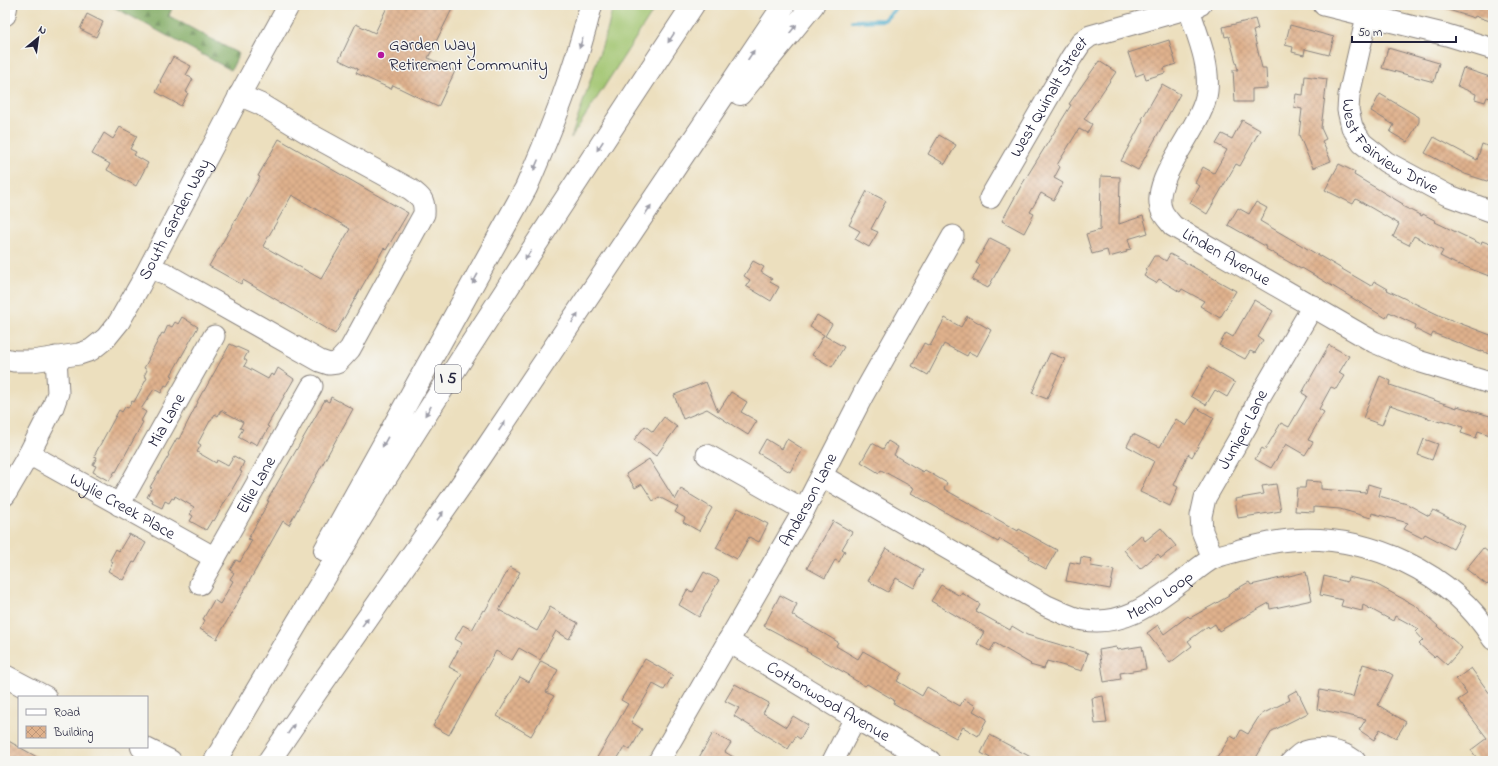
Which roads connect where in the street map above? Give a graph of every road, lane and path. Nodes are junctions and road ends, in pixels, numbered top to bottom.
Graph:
1 (7, 5) edge
2 (289, 5) edge
3 (591, 5) edge
4 (693, 5) edge
5 (784, 5) edge
6 (813, 5) edge
7 (1324, 5) edge
8 (1194, 7) edge
9 (5, 16) edge
10 (1367, 16) junction
11 (1493, 49) edge
12 (239, 95) junction
13 (670, 178) junction
14 (990, 198) dead end
15 (1493, 212) edge
16 (953, 236) dead end
17 (150, 268) junction
18 (1313, 306) junction
19 (214, 336) dead end
20 (56, 357) junction
21 (5, 359) edge
22 (1493, 384) edge
23 (312, 386) dead end
24 (29, 454) junction
25 (707, 455) dead end
26 (822, 476) junction
27 (5, 495) edge
28 (119, 505) junction
29 (804, 510) junction
30 (215, 558) junction
31 (1213, 558) junction
32 (200, 584) dead end
33 (295, 625) junction
34 (1493, 639) edge
35 (728, 641) junction
36 (5, 676) edge
37 (43, 696) edge
38 (855, 718) junction
39 (215, 761) edge
40 (269, 761) edge
41 (659, 761) edge
42 (833, 761) edge
43 (930, 761) edge
44 (1292, 761) edge
45 (1355, 761) edge

1 - 9 street
2 - 12 street, South Garden Way
3 -> 33 main road
4 -> 33 main road, I 5
13 -> 5 main road
13 -> 6 main road
7 - 10 street
8 - 14 street, West Quinalt Street
8 - 18 street, Linden Avenue
10 - 11 street
10 - 15 street, West Fairview Drive
12 - 17 street, South Garden Way
12 - 17 street
40 -> 13 main road
16 - 26 street, Anderson Lane
17 - 20 street, South Garden Way
18 - 22 street, Linden Avenue
18 - 31 street, Juniper Lane
19 - 28 street, Mia Lane
20 - 21 street, South Garden Way
20 - 24 street
23 - 30 street, Ellie Lane
24 - 27 street
24 - 28 street, Wylie Creek Place
25 - 29 street
26 - 29 street, Anderson Lane
26 - 31 street, Menlo Loop
28 - 30 street, Wylie Creek Place
29 - 35 street, Anderson Lane
30 - 32 street, Ellie Lane
31 - 34 street, Menlo Loop
33 - 39 main road, I 5
35 - 38 street, Cottonwood Avenue
35 - 41 street, Anderson Lane
36 - 37 main road
38 - 42 street
38 - 43 street, Cottonwood Avenue
44 - 45 street

